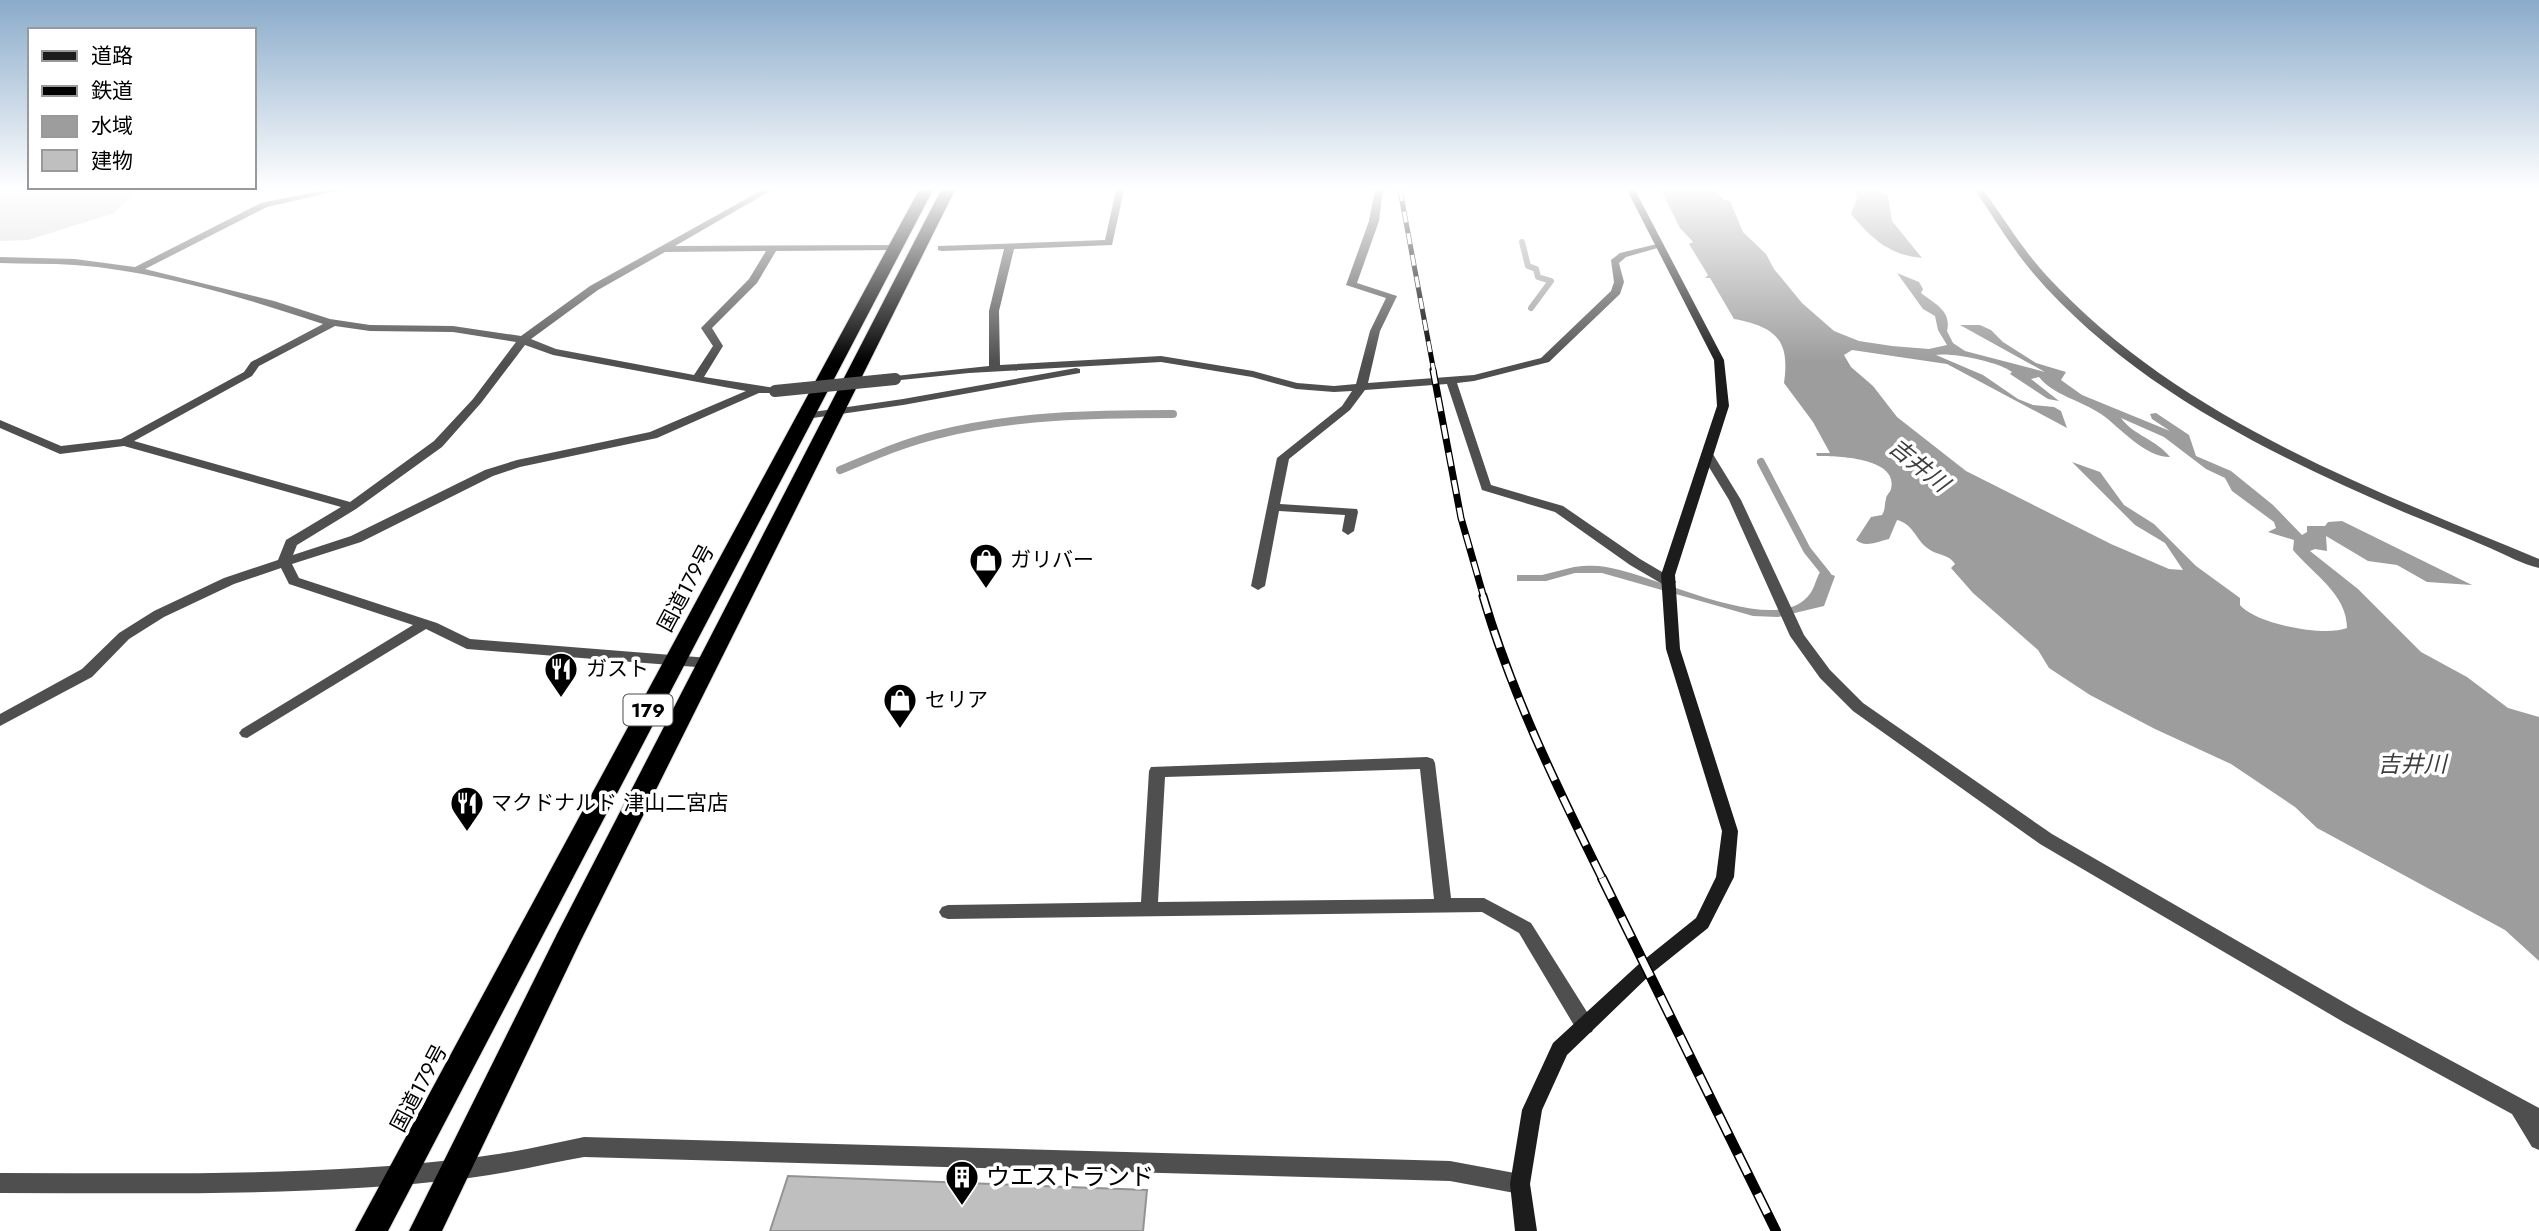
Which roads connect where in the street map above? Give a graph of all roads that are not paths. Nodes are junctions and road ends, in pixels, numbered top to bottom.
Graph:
1 (180, 247) edge
2 (664, 247) edge
3 (842, 247) edge
4 (896, 247) edge
5 (920, 247) edge
6 (960, 247) edge
7 (1010, 247) edge
8 (1364, 247) edge
9 (1649, 247) edge
10 (1659, 247) edge
11 (2021, 247) edge
12 (774, 248) junction
13 (941, 248) dead end
14 (661, 249) junction
15 (0, 260) edge
16 (136, 270) junction
17 (333, 323) junction
18 (523, 340) junction
19 (1108, 363) junction
20 (995, 369) junction
21 (697, 379) junction
22 (1451, 380) junction
23 (1361, 387) junction
24 (758, 390) junction
25 (838, 412) junction
26 (806, 416) junction
27 (0, 424) edge
28 (124, 442) junction
29 (1707, 454) junction
30 (352, 506) junction
31 (1273, 507) junction
32 (1348, 531) dead end
33 (284, 561) junction
34 (2539, 564) edge
35 (1669, 582) junction
36 (1258, 586) dead end
37 (424, 624) junction
38 (674, 663) junction
39 (709, 663) junction
40 (0, 721) edge
41 (247, 733) dead end
42 (1443, 905) junction
43 (1149, 910) junction
44 (948, 912) dead end
45 (1585, 1026) junction
46 (2519, 1108) junction
47 (2539, 1118) edge
48 (2539, 1140) edge
49 (455, 1170) junction
50 (401, 1174) junction
51 (0, 1183) edge
52 (1520, 1184) junction
53 (370, 1231) edge
54 (425, 1231) edge
55 (1526, 1231) edge

1 - 16 street
2 - 14 street
3 - 12 street
4 - 26 highway, 国道179号 / 179
5 - 25 highway, 179
6 - 13 street
7 - 20 street
8 - 23 street
9 - 22 street
10 - 29 street
11 - 34 street
12 - 14 street
12 - 21 street
14 - 18 street
15 - 16 street
16 - 17 street
17 - 18 street
17 - 28 street
18 - 21 street
18 - 30 street
19 - 20 street
19 - 23 street
19 - 25 street
20 - 24 street, bridge
21 - 24 street
22 - 23 street
22 - 35 street
23 - 31 street
24 - 33 street
25 - 26 street
25 - 39 highway, 179
26 - 38 highway, 国道179号 / 179
27 - 28 street
28 - 30 street
29 - 35 street
29 - 46 street
30 - 33 street
31 - 32 street
31 - 36 street
33 - 37 street
33 - 40 street
35 - 45 street
37 - 38 street
37 - 41 street
38 - 39 street
38 - 50 highway, 国道179号 / 179
39 - 49 highway, 179
42 - 43 street
42 - 43 street
42 - 45 street
43 - 44 street
45 - 52 street
46 - 47 street
46 - 48 street
49 - 50 street
49 - 52 street
49 - 54 highway, 179
50 - 51 street
50 - 53 highway, 国道179号 / 179
52 - 55 street

